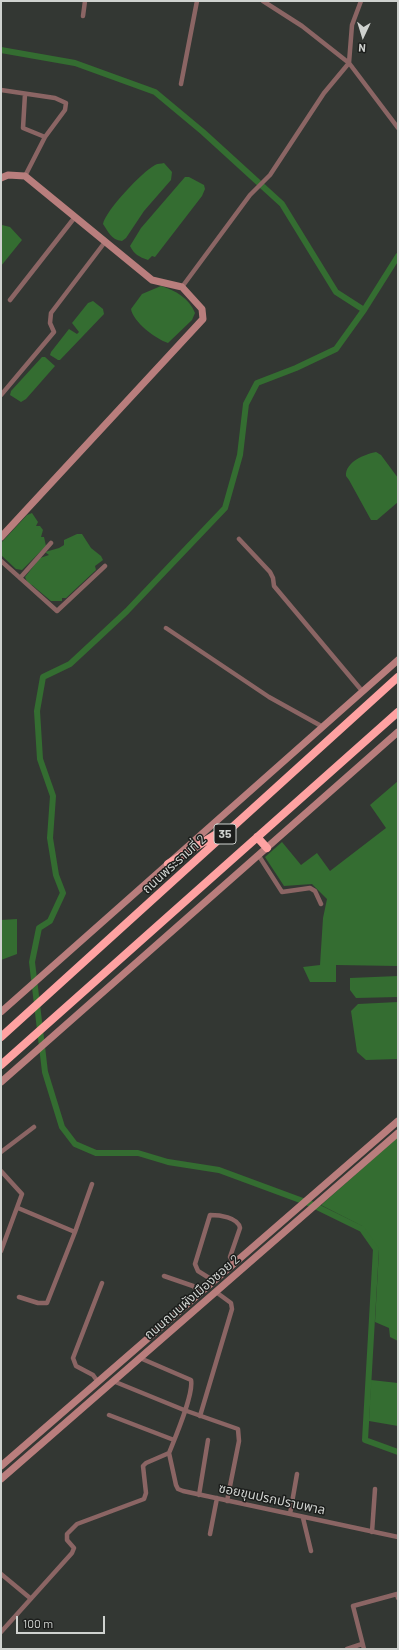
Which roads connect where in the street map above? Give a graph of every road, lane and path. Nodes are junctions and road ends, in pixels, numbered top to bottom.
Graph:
1 (84, 1) edge
2 (198, 1) edge
3 (263, 1) edge
4 (361, 1) edge
5 (83, 16) dead end
6 (349, 62) junction
7 (181, 84) dead end
8 (1, 90) edge
9 (25, 94) junction
10 (398, 128) edge
11 (45, 137) junction
12 (25, 176) junction
13 (1, 178) edge
14 (75, 217) junction
15 (105, 242) junction
16 (182, 287) junction
17 (10, 300) dead end
18 (1, 395) edge
19 (1, 537) edge
20 (239, 539) dead end
21 (51, 543) dead end
22 (1, 561) edge
23 (105, 566) dead end
24 (20, 578) junction
25 (166, 628) dead end
26 (398, 660) edge
27 (398, 677) edge
28 (363, 692) junction
29 (398, 712) edge
30 (323, 727) junction
31 (398, 732) edge
32 (242, 819) junction
33 (258, 837) junction
34 (267, 848) junction
35 (259, 856) junction
36 (168, 864) junction
37 (321, 904) dead end
38 (1, 1012) edge
39 (2, 1035) edge
40 (1, 1065) edge
41 (1, 1082) edge
42 (398, 1121) edge
43 (34, 1127) dead end
44 (398, 1133) edge
45 (1, 1152) edge
46 (1, 1170) edge
47 (92, 1184) dead end
48 (18, 1208) junction
49 (75, 1232) junction
50 (1, 1251) edge
51 (234, 1264) junction
52 (164, 1276) dead end
53 (214, 1282) junction
54 (102, 1283) dead end
55 (216, 1292) junction
56 (200, 1293) junction
57 (19, 1297) dead end
58 (140, 1358) junction
59 (113, 1381) junction
60 (98, 1382) junction
61 (184, 1410) junction
62 (109, 1415) dead end
63 (200, 1416) junction
64 (174, 1440) junction
65 (208, 1440) dead end
66 (169, 1453) junction
67 (1, 1466) edge
68 (297, 1474) dead end
69 (1, 1479) edge
70 (375, 1489) dead end
71 (199, 1495) junction
72 (217, 1498) junction
73 (227, 1501) junction
74 (290, 1514) junction
75 (303, 1518) junction
76 (372, 1532) junction
77 (210, 1534) dead end
78 (398, 1537) edge
79 (311, 1551) dead end
80 (1, 1574) edge
81 (30, 1598) junction
82 (398, 1598) edge
83 (1, 1632) edge
84 (363, 1647) edge
85 (347, 1649) edge

1 - 5 street
2 - 7 street
3 - 6 street
4 - 6 street
6 - 10 street
6 - 16 street
8 - 9 street
9 - 11 street
9 - 11 street
11 - 12 street
12 - 13 street
12 - 14 street
14 - 15 street
14 - 17 street
15 - 16 street
15 - 18 street
16 - 19 street
20 - 28 street
21 - 24 street
22 - 24 street
23 - 24 street
25 - 30 street
26 - 28 street, ถนนพระรามที่ 2 / 35
27 - 32 highway, ถนนพระรามที่ 2 / 35
28 - 30 street, ถนนพระรามที่ 2 / 35
29 - 33 highway, 35
30 - 36 street, ถนนพระรามที่ 2 / 35
31 - 34 street
32 - 36 highway
32 - 39 highway, ถนนพระรามที่ 2 / 35
33 - 34 highway
33 - 40 highway, 35
34 - 35 street
35 - 37 street
35 - 41 street
36 - 38 street, ถนนพระรามที่ 2 / 35
42 - 51 street, ถนนถนนผังเมืองซอย 2
43 - 45 street
44 - 55 street, ถนนถนนผังเมืองซอย 2
46 - 48 street
47 - 49 street
48 - 49 street
48 - 50 street
49 - 57 street
51 - 53 street, ถนนถนนผังเมืองซอย 2
51 - 53 street
52 - 56 street
53 - 56 street, ถนนถนนผังเมืองซอย 2
54 - 60 street
55 - 58 street, ถนนถนนผังเมืองซอย 2
55 - 63 street
56 - 60 street, ถนนถนนผังเมืองซอย 2
58 - 59 street, ถนนถนนผังเมืองซอย 2
58 - 61 street
59 - 61 street
59 - 69 street, ถนนถนนผังเมืองซอย 2
60 - 67 street, ถนนถนนผังเมืองซอย 2
61 - 63 street
61 - 64 street
62 - 64 street
63 - 73 street
64 - 66 street
65 - 71 street
66 - 71 street, ซอยขุนปรกปราบพาล
66 - 81 street
68 - 74 street
70 - 76 street
71 - 72 street, ซอยขุนปรกปราบพาล
72 - 73 street, ซอยขุนปรกปราบพาล
72 - 77 street
73 - 74 street, ซอยขุนปรกปราบพาล
74 - 75 street, ซอยขุนปรกปราบพาล
75 - 76 street, ซอยขุนปรกปราบพาล
75 - 79 street
76 - 78 street, ซอยขุนปรกปราบพาล
80 - 81 street
81 - 83 street
82 - 84 street
84 - 85 street

